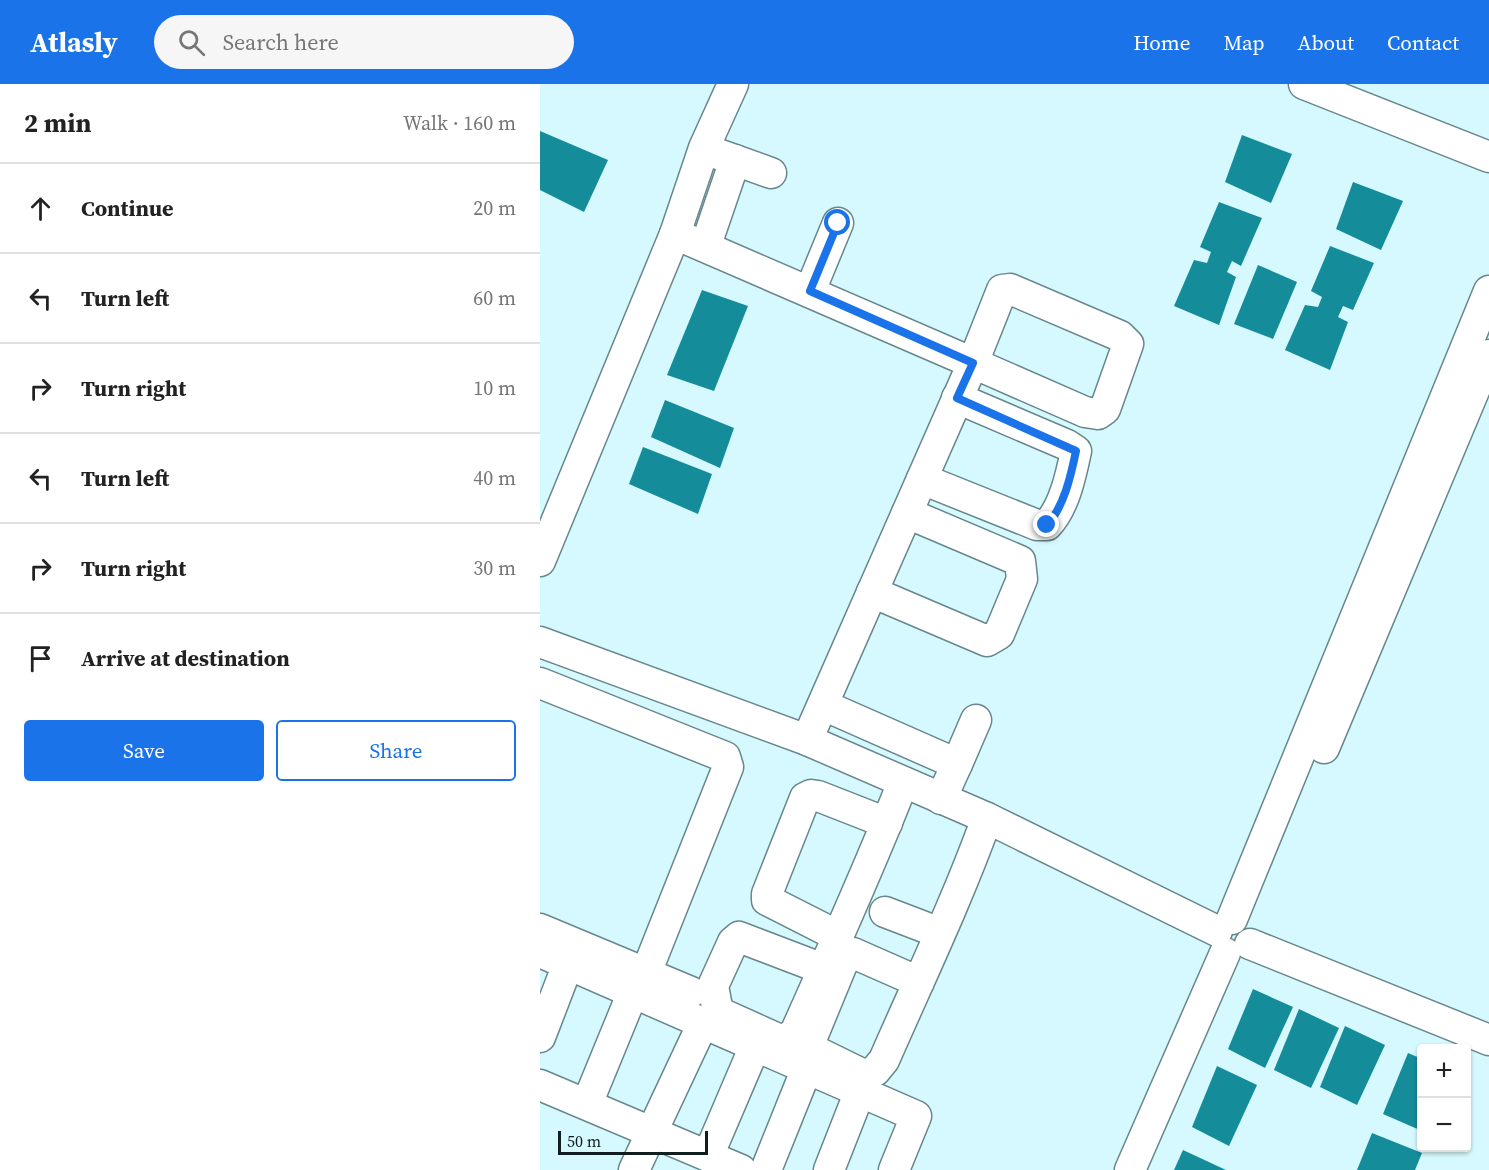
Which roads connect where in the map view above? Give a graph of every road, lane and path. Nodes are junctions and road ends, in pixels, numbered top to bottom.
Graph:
1 (733, 84) edge
2 (1304, 84) edge
3 (704, 148) junction
4 (1489, 157) edge
5 (735, 160) junction
6 (771, 173) dead end
7 (838, 223) dead end
8 (675, 234) junction
9 (706, 245) junction
10 (810, 291) junction
11 (1489, 291) edge
12 (1489, 356) edge
13 (973, 363) junction
14 (957, 398) junction
15 (922, 479) junction
16 (907, 513) junction
17 (540, 561) edge
18 (872, 592) junction
19 (540, 642) edge
20 (540, 683) edge
21 (823, 705) junction
22 (976, 720) dead end
23 (807, 740) junction
24 (957, 764) junction
25 (903, 782) junction
26 (941, 799) junction
27 (987, 819) junction
28 (887, 823) junction
29 (885, 912) dead end
30 (540, 929) edge
31 (940, 933) junction
32 (1235, 935) junction
33 (838, 936) junction
34 (540, 952) edge
35 (568, 964) junction
36 (824, 969) dead end
37 (919, 981) dead end
38 (639, 983) junction
39 (691, 992) dead end
40 (703, 1023) junction
41 (540, 1038) edge
42 (1489, 1040) edge
43 (755, 1046) junction
44 (807, 1068) junction
45 (540, 1085) edge
46 (860, 1091) junction
47 (587, 1104) junction
48 (652, 1132) junction
49 (698, 1159) edge
50 (634, 1170) edge
51 (741, 1170) edge
52 (766, 1170) edge
53 (829, 1170) edge
54 (894, 1170) edge
55 (1130, 1170) edge

1 - 3 street
2 - 4 street
3 - 5 street
3 - 8 street
5 - 6 street
5 - 9 street
7 - 10 street
8 - 9 street
8 - 17 street
9 - 10 street
10 - 13 street
11 - 32 street
12 - 32 street
13 - 13 street
13 - 14 street
14 - 15 street
14 - 15 street
15 - 16 street
16 - 18 street
16 - 18 street
18 - 21 street
19 - 23 street
20 - 38 street
21 - 23 street
21 - 24 street
22 - 24 street
23 - 25 street
24 - 26 street
25 - 26 street
25 - 28 street
26 - 27 street
27 - 31 street
27 - 32 street
28 - 33 street
28 - 33 street
29 - 31 street
30 - 38 street
31 - 37 street
32 - 42 street
32 - 55 street
33 - 36 street
34 - 35 street
35 - 38 street
35 - 41 street
38 - 39 street
38 - 40 street
38 - 47 street
40 - 43 street
40 - 48 street
43 - 44 street
43 - 49 street
44 - 46 street
44 - 52 street
45 - 47 street
46 - 53 street
46 - 54 street
47 - 48 street
48 - 49 street
48 - 50 street
49 - 51 street

